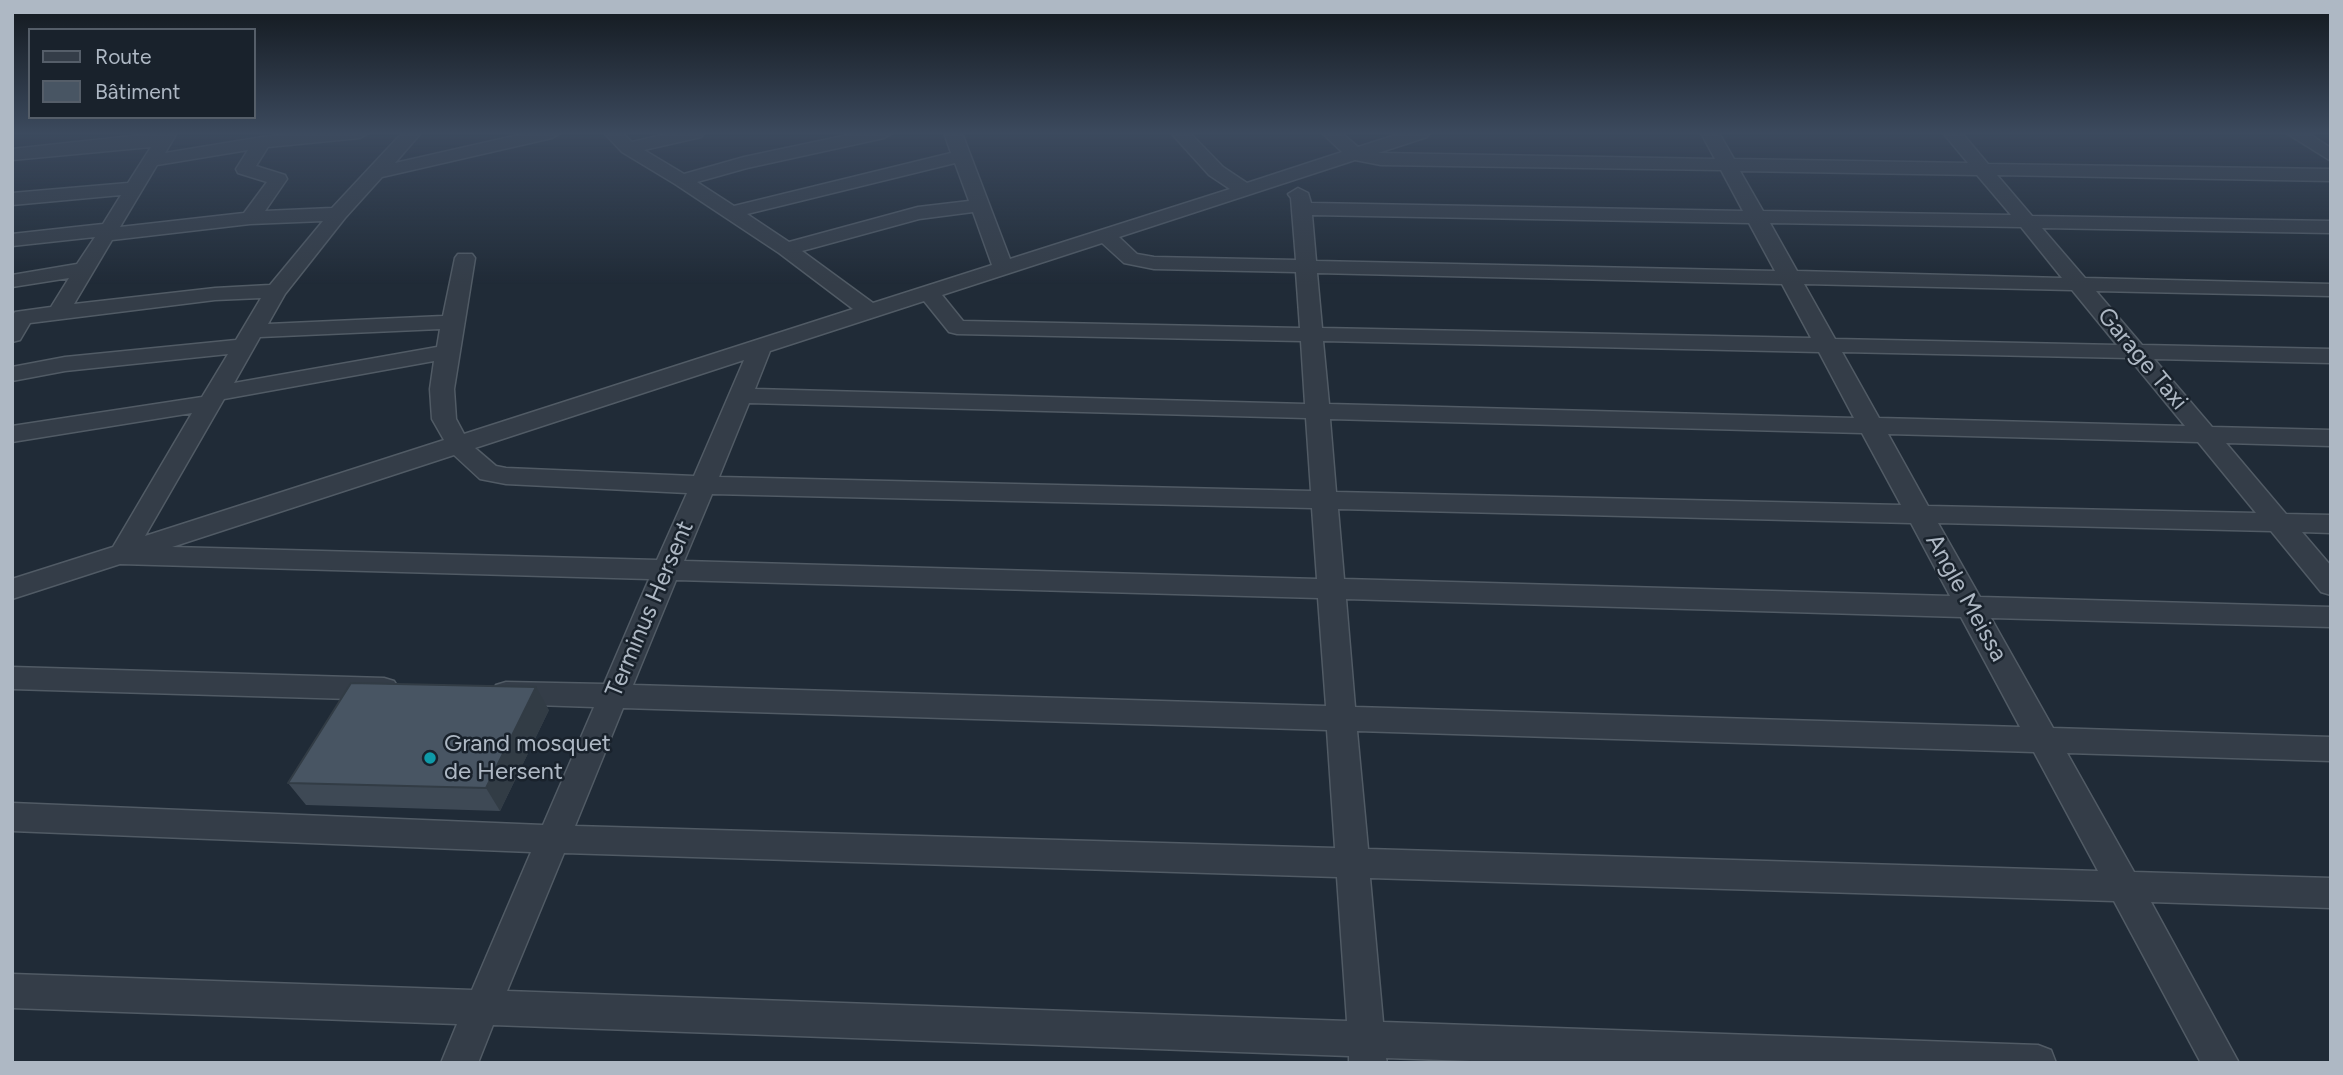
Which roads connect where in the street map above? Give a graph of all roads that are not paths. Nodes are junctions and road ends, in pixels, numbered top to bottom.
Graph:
1 (137, 183) edge
2 (275, 183) edge
3 (365, 183) edge
4 (687, 183) edge
5 (850, 183) edge
6 (972, 183) edge
7 (1234, 183) edge
8 (1270, 183) edge
9 (1284, 183) edge
10 (1738, 183) edge
11 (1994, 183) edge
12 (134, 188) junction
13 (1246, 191) junction
14 (12, 200) edge
15 (980, 205) junction
16 (1302, 209) junction
17 (731, 212) junction
18 (338, 214) junction
19 (1756, 217) junction
20 (250, 218) junction
21 (2027, 222) junction
22 (2331, 227) edge
23 (107, 232) junction
24 (1106, 236) junction
25 (12, 240) edge
26 (786, 249) junction
27 (465, 258) dead end
28 (1307, 265) junction
29 (1004, 268) junction
30 (85, 269) junction
31 (1790, 278) junction
32 (12, 281) edge
33 (2078, 283) junction
34 (2331, 290) edge
35 (276, 291) junction
36 (929, 293) junction
37 (59, 311) junction
38 (871, 312) junction
39 (453, 321) junction
40 (1312, 334) junction
41 (12, 335) edge
42 (248, 338) junction
43 (1826, 345) junction
44 (760, 349) junction
45 (447, 352) junction
46 (2136, 352) junction
47 (2331, 356) edge
48 (12, 374) edge
49 (740, 396) junction
50 (214, 398) junction
51 (1318, 411) junction
52 (1871, 426) junction
53 (12, 434) edge
54 (2206, 435) junction
55 (2331, 438) edge
56 (459, 446) junction
57 (703, 485) junction
58 (1325, 500) junction
59 (1920, 514) junction
60 (2279, 523) junction
61 (2331, 524) edge
62 (121, 555) junction
63 (667, 570) junction
64 (2331, 585) edge
65 (12, 589) edge
66 (1332, 589) junction
67 (1971, 607) junction
68 (2331, 617) edge
69 (12, 678) edge
70 (418, 690) edge
71 (474, 692) edge
72 (614, 696) junction
73 (1342, 719) junction
74 (2044, 740) junction
75 (2331, 749) edge
76 (12, 817) edge
77 (553, 839) junction
78 (1353, 864) junction
79 (2125, 887) junction
80 (2331, 893) edge
81 (12, 991) edge
82 (482, 1008) junction
83 (1367, 1051) edge
84 (459, 1063) edge
85 (2038, 1063) edge
86 (2221, 1063) edge

1 - 12 street
2 - 20 street
3 - 18 street
4 - 17 street
5 - 17 street
6 - 15 street
7 - 13 street
8 - 13 street
9 - 16 street
10 - 19 street, Angle Meissa
11 - 21 street, Garage Taxi
12 - 14 street
12 - 23 street
13 - 24 street
15 - 26 street
15 - 29 street
16 - 19 street
16 - 28 street
17 - 26 street
18 - 20 street
18 - 35 street
19 - 21 street
19 - 31 street, Angle Meissa
20 - 23 street
21 - 22 street
21 - 33 street, Garage Taxi
23 - 25 street
23 - 30 street
24 - 28 street
24 - 29 street
26 - 38 street
27 - 39 street
28 - 31 street
28 - 40 street
29 - 36 street
30 - 32 street
30 - 37 street
31 - 33 street
31 - 43 street, Angle Meissa
33 - 34 street
33 - 46 street, Garage Taxi
35 - 37 street
35 - 42 street
36 - 38 street
36 - 40 street
37 - 41 street
38 - 44 street
39 - 42 street
39 - 45 street
40 - 43 street
40 - 51 street
42 - 48 street
42 - 50 street
43 - 46 street
43 - 52 street, Angle Meissa
44 - 49 street, Terminus Hersent
44 - 56 street
45 - 50 street
45 - 56 street
46 - 47 street
46 - 54 street, Garage Taxi
49 - 51 street
49 - 57 street, Terminus Hersent
50 - 53 street
50 - 62 street
51 - 52 street
51 - 58 street
52 - 54 street
52 - 59 street, Angle Meissa
54 - 55 street
54 - 60 street, Garage Taxi
56 - 57 street
56 - 62 street
57 - 58 street
57 - 63 street, Terminus Hersent
58 - 59 street
58 - 66 street
59 - 60 street
59 - 67 street, Angle Meissa
60 - 61 street
60 - 64 street, Garage Taxi
62 - 63 street
62 - 65 street
63 - 66 street
63 - 72 street, Terminus Hersent
66 - 67 street
66 - 73 street
67 - 68 street
67 - 74 street, Angle Meissa
69 - 70 street
71 - 72 street
72 - 73 street
72 - 77 street, Terminus Hersent
73 - 74 street
73 - 78 street
74 - 75 street
74 - 79 street, Angle Meissa
76 - 77 street
77 - 78 street
77 - 82 street, Terminus Hersent
78 - 79 street
78 - 83 street
79 - 80 street
79 - 86 street, Angle Meissa
81 - 82 street
82 - 83 street
82 - 84 street, Terminus Hersent
83 - 85 street

